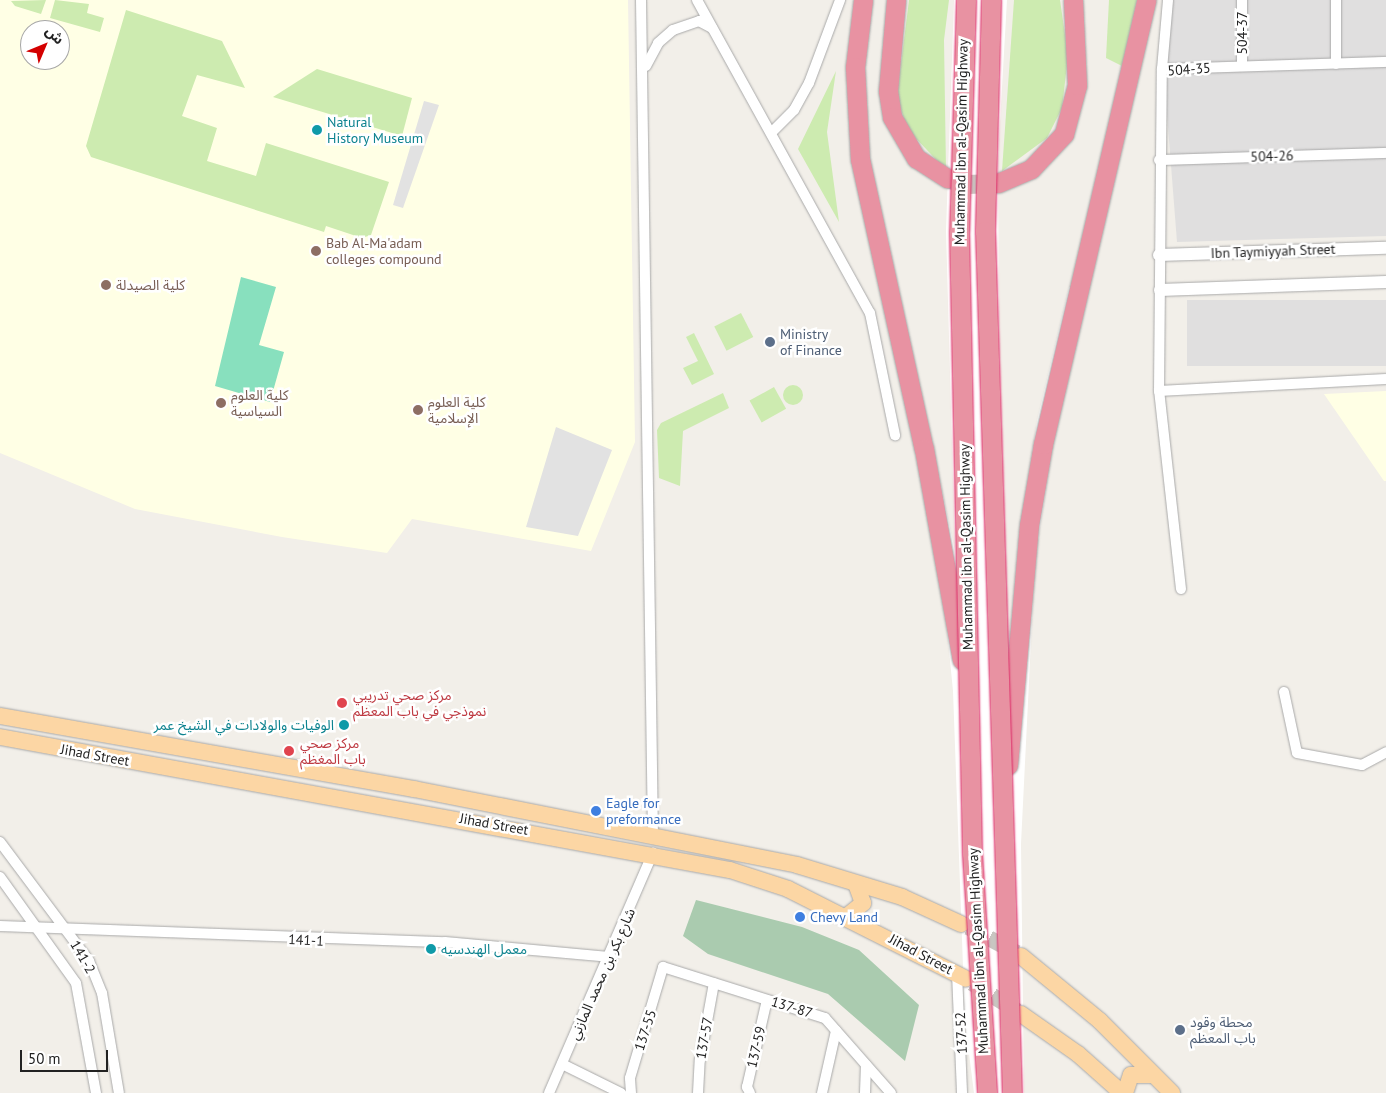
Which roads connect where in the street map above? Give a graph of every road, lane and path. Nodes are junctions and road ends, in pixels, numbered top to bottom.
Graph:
1 (641, 0) edge
2 (697, 0) edge
3 (840, 0) edge
4 (864, 0) edge
5 (896, 0) edge
6 (966, 0) edge
7 (991, 0) edge
8 (1073, 0) edge
9 (1146, 0) edge
10 (1168, 0) edge
11 (1242, 0) edge
12 (1336, 0) edge
13 (714, 30) junction
14 (1386, 62) edge
15 (1336, 64) junction
16 (1242, 66) junction
17 (645, 69) junction
18 (1162, 69) junction
19 (773, 131) junction
20 (1386, 153) edge
21 (1159, 160) junction
22 (947, 178) tunnel mouth
23 (998, 183) tunnel mouth
24 (1386, 248) edge
25 (1159, 255) junction
26 (1386, 282) edge
27 (1160, 290) junction
28 (1386, 379) edge
29 (1159, 391) junction
30 (895, 435) dead end
31 (1181, 589) dead end
32 (1284, 692) dead end
33 (969, 704) junction
34 (0, 716) edge
35 (0, 737) edge
36 (1386, 752) edge
37 (301, 770) junction
38 (301, 789) junction
39 (1004, 804) junction
40 (653, 835) junction
41 (0, 842) edge
42 (653, 853) junction
43 (0, 878) edge
44 (856, 884) junction
45 (846, 917) junction
46 (961, 924) tunnel mouth
47 (0, 926) edge
48 (37, 927) junction
49 (66, 928) junction
50 (1020, 956) tunnel mouth
51 (611, 957) junction
52 (663, 968) joint
53 (961, 976) joint
54 (714, 983) junction
55 (767, 1000) junction
56 (1021, 1014) tunnel mouth
57 (836, 1031) junction
58 (562, 1064) junction
59 (866, 1066) junction
60 (1151, 1075) junction
61 (96, 1093) edge
62 (119, 1093) edge
63 (549, 1093) edge
64 (621, 1093) edge
65 (631, 1093) edge
66 (698, 1093) edge
67 (750, 1093) edge
68 (822, 1093) edge
69 (865, 1093) edge
70 (891, 1093) edge
71 (962, 1093) edge
72 (987, 1093) edge
73 (1012, 1093) edge
74 (1124, 1093) edge
75 (1172, 1093) edge

1 - 17 street
2 - 13 street
3 - 19 street
4 - 33 highway, bridge
5 - 22 highway
6 - 33 highway, Muhammad ibn al-Qasim Highway, bridge
7 - 39 highway, Muhammad ibn al-Qasim Highway, bridge
8 - 23 highway
9 - 39 highway, bridge
10 - 18 street
11 - 16 street, 504-37
12 - 15 street
13 - 17 street
13 - 19 street
14 - 15 street, 504-35
15 - 16 street, 504-35
16 - 18 street, 504-35
17 - 40 street
18 - 21 street, 504-35
19 - 30 street
20 - 21 street, 504-26
21 - 25 street, 504-35
24 - 25 street, Ibn Taymiyyah Street
25 - 27 street, 504-35
26 - 27 street
27 - 29 street, 504-35
28 - 29 street
29 - 31 street, 504-35
32 - 36 street
33 - 72 highway, Muhammad ibn al-Qasim Highway, bridge
34 - 37 main road, Jihad Street
35 - 38 main road, Jihad Street
37 - 38 main road
37 - 40 main road, Jihad Street
38 - 42 main road, Jihad Street
39 - 73 highway, Muhammad ibn al-Qasim Highway, bridge
40 - 44 main road, Jihad Street
41 - 49 street, 141-2
42 - 45 main road, Jihad Street
42 - 51 street, شارع بكر بن محمد المازني
43 - 48 street, 141-2
44 - 45 main road
44 - 46 main road, Jihad Street
45 - 53 main road, Jihad Street
47 - 48 street, 141-1
48 - 49 street, 141-1
48 - 61 street, 141-2
49 - 51 street, 141-1
49 - 62 street, 141-2
50 - 60 main road
51 - 58 street, شارع بكر بن محمد المازني
52 - 54 street, 137-87
52 - 65 street, 137-55
53 - 71 street, 137-52
54 - 55 street, 137-87
54 - 66 street, 137-57
55 - 57 street, 137-87
55 - 67 street, 137-59
56 - 74 main road
57 - 59 street, 137-87
57 - 68 street
58 - 63 street, شارع بكر بن محمد المازني
58 - 64 street
59 - 69 street
59 - 70 street, 137-87
60 - 74 main road
60 - 75 main road

